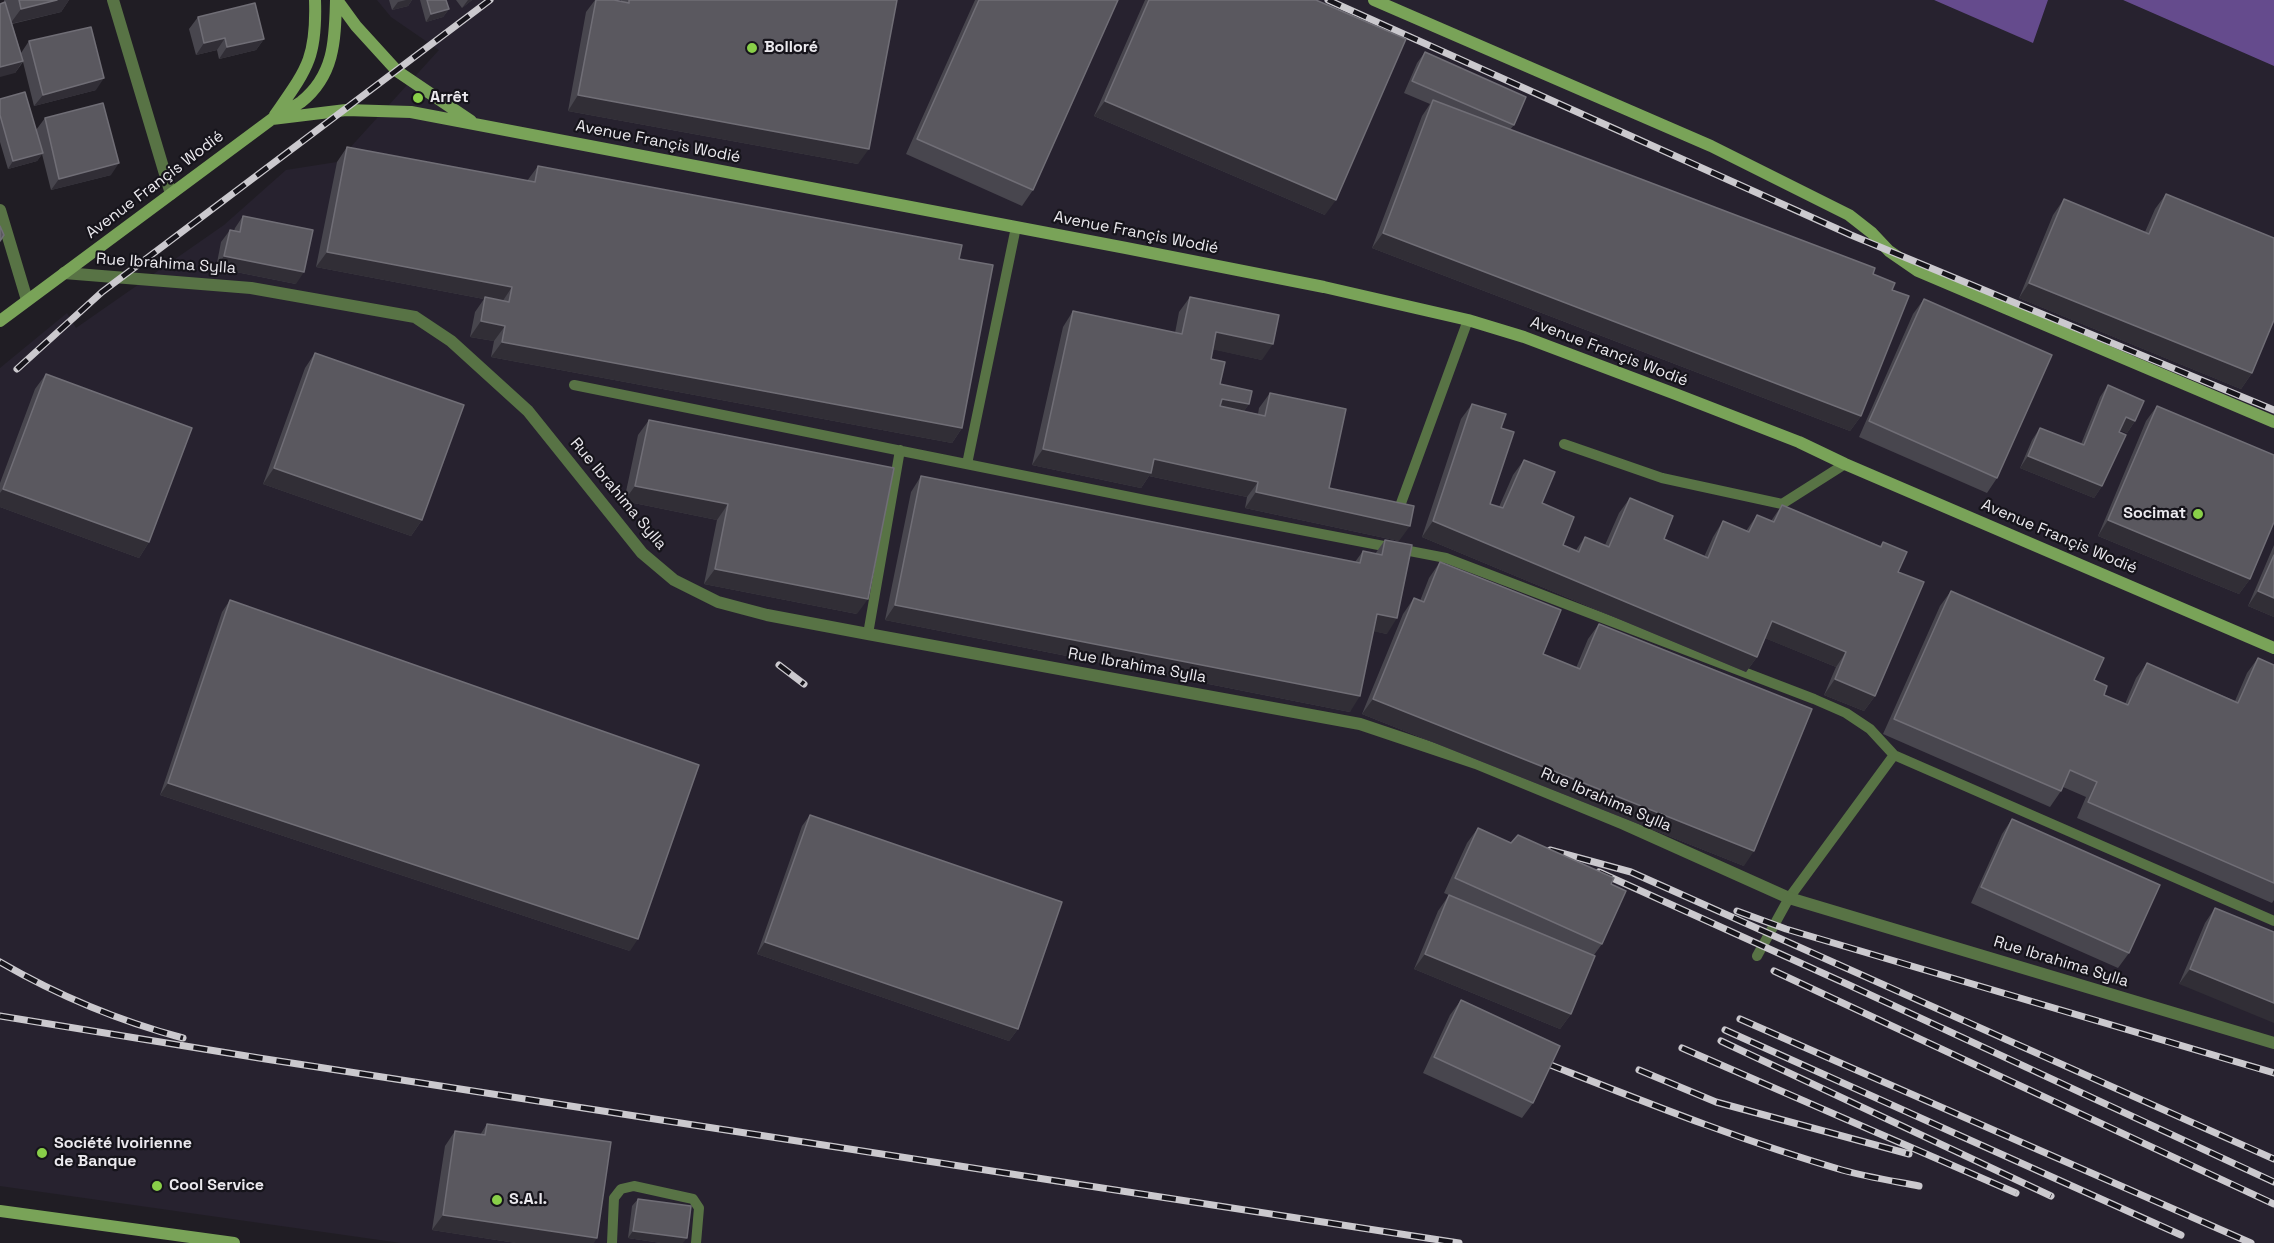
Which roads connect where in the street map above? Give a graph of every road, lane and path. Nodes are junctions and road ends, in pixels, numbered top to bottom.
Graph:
1 (112, 0) edge
2 (315, 0) edge
3 (337, 0) edge
4 (1374, 0) edge
5 (272, 119) junction
6 (477, 124) junction
7 (171, 194) junction
8 (0, 210) edge
9 (1016, 227) junction
10 (64, 273) junction
11 (27, 300) junction
12 (1468, 320) junction
13 (0, 321) edge
14 (574, 385) dead end
15 (2274, 422) edge
16 (1564, 444) dead end
17 (900, 450) junction
18 (967, 464) junction
19 (1845, 464) junction
20 (1400, 506) edge
21 (868, 634) junction
22 (2274, 648) edge
23 (1894, 755) junction
24 (1789, 898) junction
25 (2274, 921) edge
26 (1757, 956) dead end
27 (2274, 1043) edge
28 (0, 1211) edge
29 (234, 1243) edge
30 (612, 1243) edge
31 (696, 1243) edge

1 - 7 street
2 - 5 main road
3 - 5 main road
3 - 6 main road
4 - 15 main road
5 - 6 main road, Avenue Françis Wodié
5 - 7 main road, Avenue Françis Wodié
6 - 9 main road, Avenue Françis Wodié
7 - 10 main road, Avenue Françis Wodié
8 - 11 street
9 - 12 main road, Avenue Françis Wodié
9 - 18 lane
10 - 11 main road, Avenue Françis Wodié
10 - 21 street, Rue Ibrahima Sylla
11 - 13 main road, Avenue Françis Wodié
12 - 19 main road, Avenue Françis Wodié
12 - 20 lane
14 - 17 lane
16 - 19 lane
17 - 18 lane
17 - 21 lane
18 - 23 lane
19 - 22 main road, Avenue Françis Wodié
21 - 24 street, Rue Ibrahima Sylla
23 - 24 lane
23 - 25 lane
24 - 26 lane
24 - 27 street, Rue Ibrahima Sylla
28 - 29 main road
30 - 31 lane

